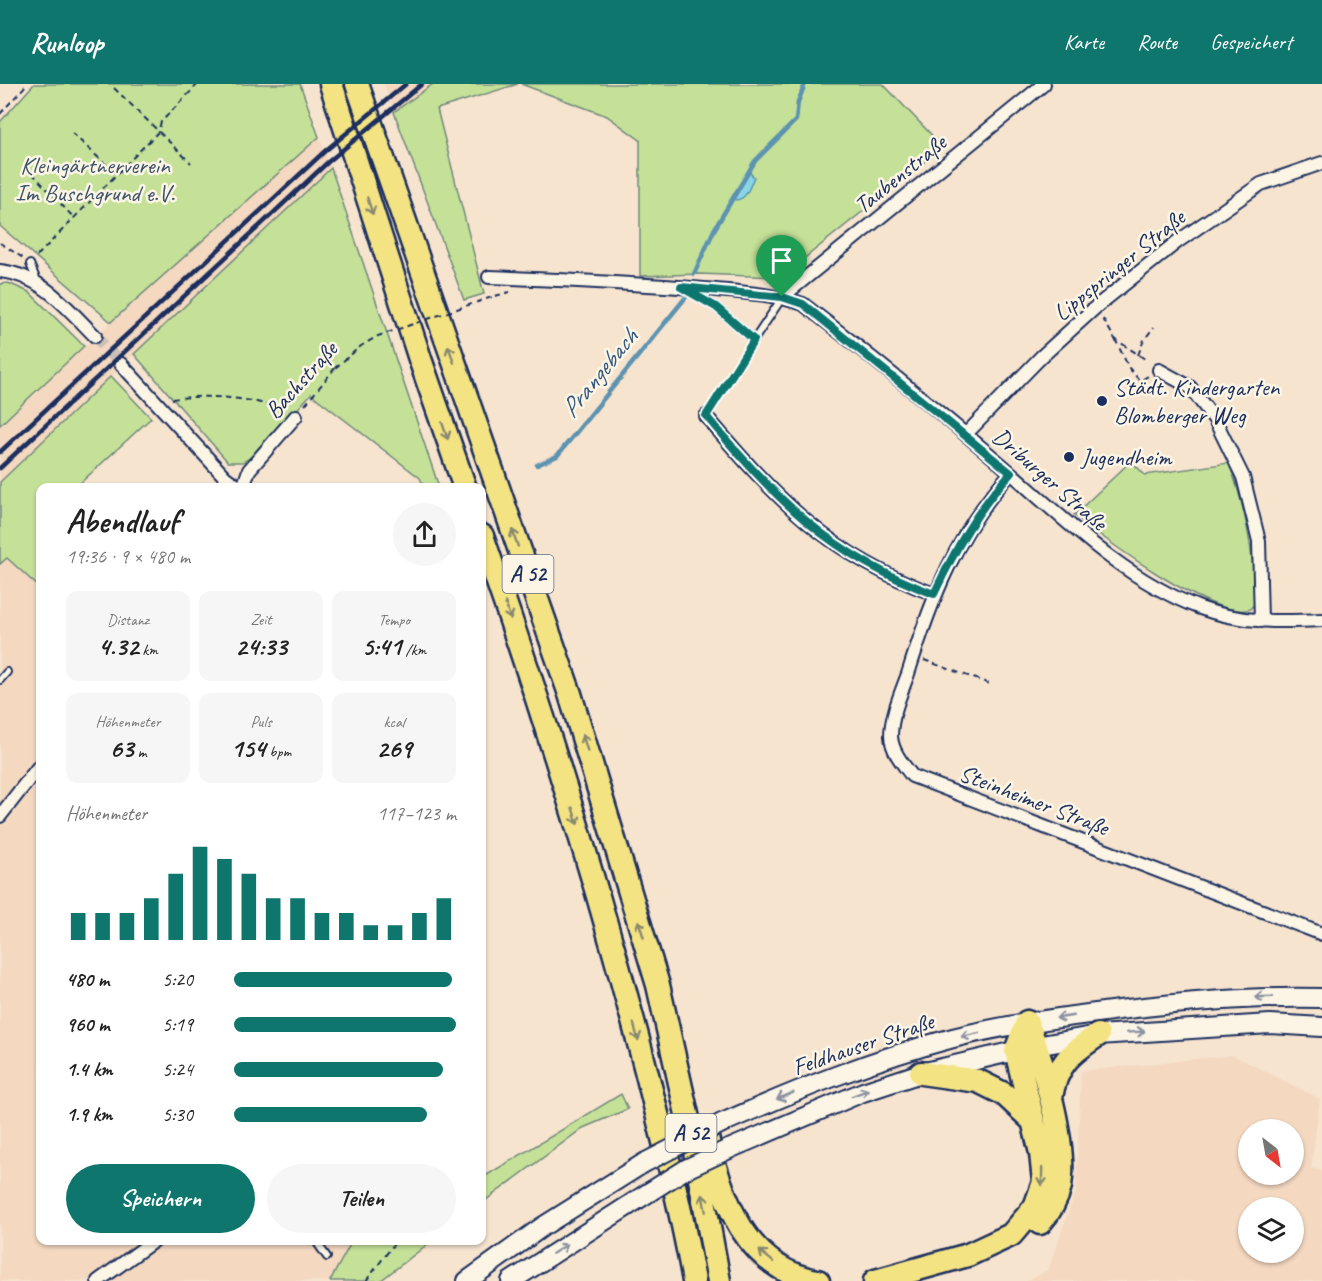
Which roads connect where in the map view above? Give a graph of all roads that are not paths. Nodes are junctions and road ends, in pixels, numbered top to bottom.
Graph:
1 (322, 84) edge
2 (331, 84) edge
3 (357, 84) edge
4 (366, 84) edge
5 (1044, 84) edge
6 (353, 151) junction
7 (1322, 163) edge
8 (384, 166) junction
9 (30, 264) road end
10 (0, 271) edge
11 (489, 277) dead end
12 (37, 281) junction
13 (681, 287) junction
14 (782, 297) junction
15 (95, 336) tunnel mouth
16 (122, 364) tunnel mouth
17 (1159, 370) road end
18 (296, 416) road end
19 (706, 416) road end
20 (966, 435) junction
21 (1011, 473) junction
22 (234, 483) edge
23 (243, 483) edge
24 (463, 483) edge
25 (486, 548) edge
26 (934, 594) junction
27 (1322, 620) edge
28 (1261, 621) junction
29 (7, 672) dead end
30 (0, 680) edge
31 (36, 770) edge
32 (0, 816) edge
33 (1322, 934) edge
34 (658, 986) junction
35 (1322, 998) edge
36 (1027, 1022) junction
37 (1322, 1027) edge
38 (1098, 1035) junction
39 (1026, 1048) junction
40 (921, 1073) junction
41 (1051, 1102) junction
42 (1032, 1120) junction
43 (680, 1201) junction
44 (148, 1245) edge
45 (319, 1245) edge
46 (327, 1257) dead end
47 (98, 1281) edge
48 (467, 1281) edge
49 (511, 1281) edge
50 (683, 1281) edge
51 (694, 1281) edge
52 (719, 1281) edge
53 (818, 1281) edge
54 (875, 1281) edge
55 (910, 1281) edge

1 - 6 highway
2 - 6 highway
3 - 8 highway, A 52
4 - 8 highway
5 - 14 street, Taubenstraße
6 -> 24 highway
7 - 20 street, Lippspringer Straße
34 -> 8 highway, A 52
9 - 12 lane
10 - 12 street
11 - 13 street
12 - 15 street
13 - 14 street
13 - 14 lane
14 - 20 street, Driburger Straße
16 - 22 street
17 - 28 street
18 - 23 street, Bachstraße
19 - 26 street
20 - 21 street, Driburger Straße
21 - 26 street, Steinheimer Straße
21 - 28 street, Driburger Straße
25 -> 43 highway, A 52
26 - 33 street, Steinheimer Straße
27 - 28 street, Driburger Straße
29 - 30 lane
31 - 32 street
52 -> 34 highway, A 52
53 -> 34 highway
35 -> 36 main road, Feldhauser Straße
36 - 39 highway
36 -> 48 main road, Feldhauser Straße, bridge
38 -> 37 main road, Feldhauser Straße
38 - 39 main road, Feldhauser Straße
38 - 41 highway
39 - 40 main road, Feldhauser Straße
39 - 41 highway
39 - 42 highway
40 - 42 highway
49 -> 40 main road, Feldhauser Straße, bridge
41 - 55 highway
42 -> 54 highway
43 - 50 highway
43 - 51 highway, A 52
44 - 47 street
45 - 46 lane

